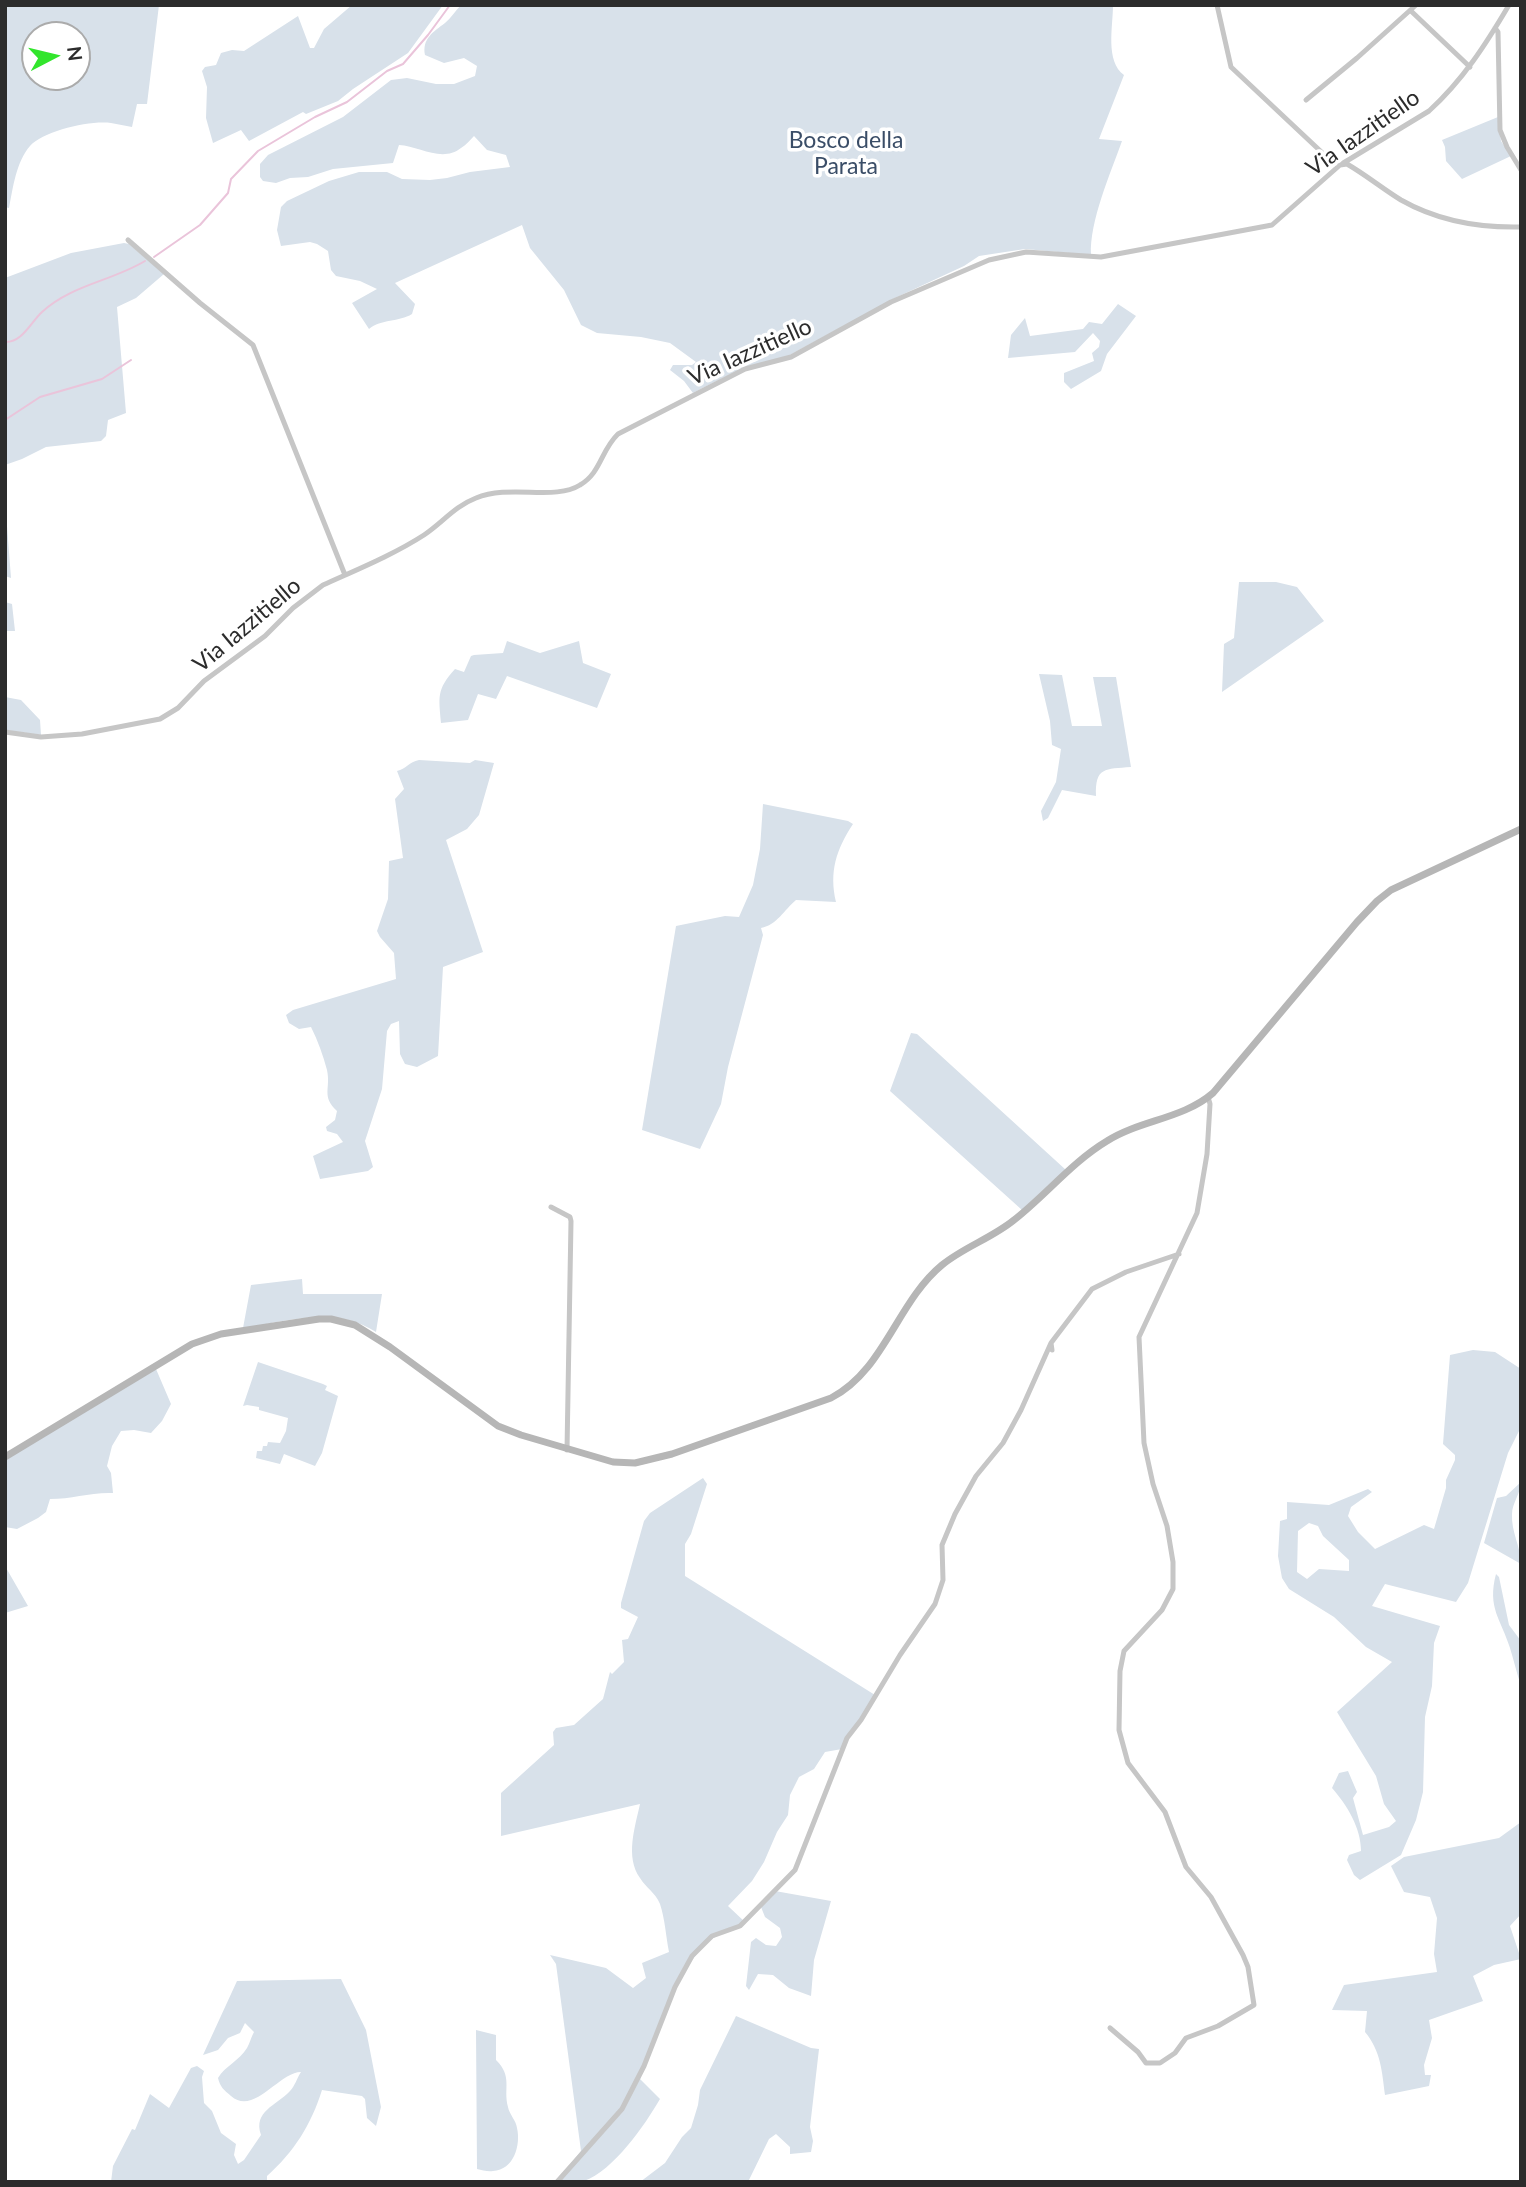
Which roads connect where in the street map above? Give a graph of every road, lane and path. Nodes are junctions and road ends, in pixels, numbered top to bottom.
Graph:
1 (1217, 5) edge
2 (1509, 5) edge
3 (1414, 8) edge
4 (1495, 28) junction
5 (1470, 67) junction
6 (1307, 100) dead end
7 (1340, 165) junction
8 (1521, 170) edge
9 (1521, 228) edge
10 (128, 240) dead end
11 (345, 575) junction
12 (5, 732) edge
13 (1521, 830) edge
14 (1208, 1097) junction
15 (551, 1207) dead end
16 (1178, 1254) junction
17 (567, 1450) junction
18 (5, 1457) edge
19 (1110, 2028) dead end
20 (557, 2182) edge

1 - 7 street
2 - 4 street, Via Iazzitiello
3 - 5 street
3 - 6 street
4 - 5 street, Via Iazzitiello
4 - 8 street
5 - 7 street, Via Iazzitiello
7 - 9 street
7 - 11 street, Via Iazzitiello
10 - 11 street
11 - 12 street, Via Iazzitiello
13 - 14 main road
14 - 16 street
14 - 17 main road
15 - 17 street
16 - 19 street
16 - 20 street
17 - 18 main road

